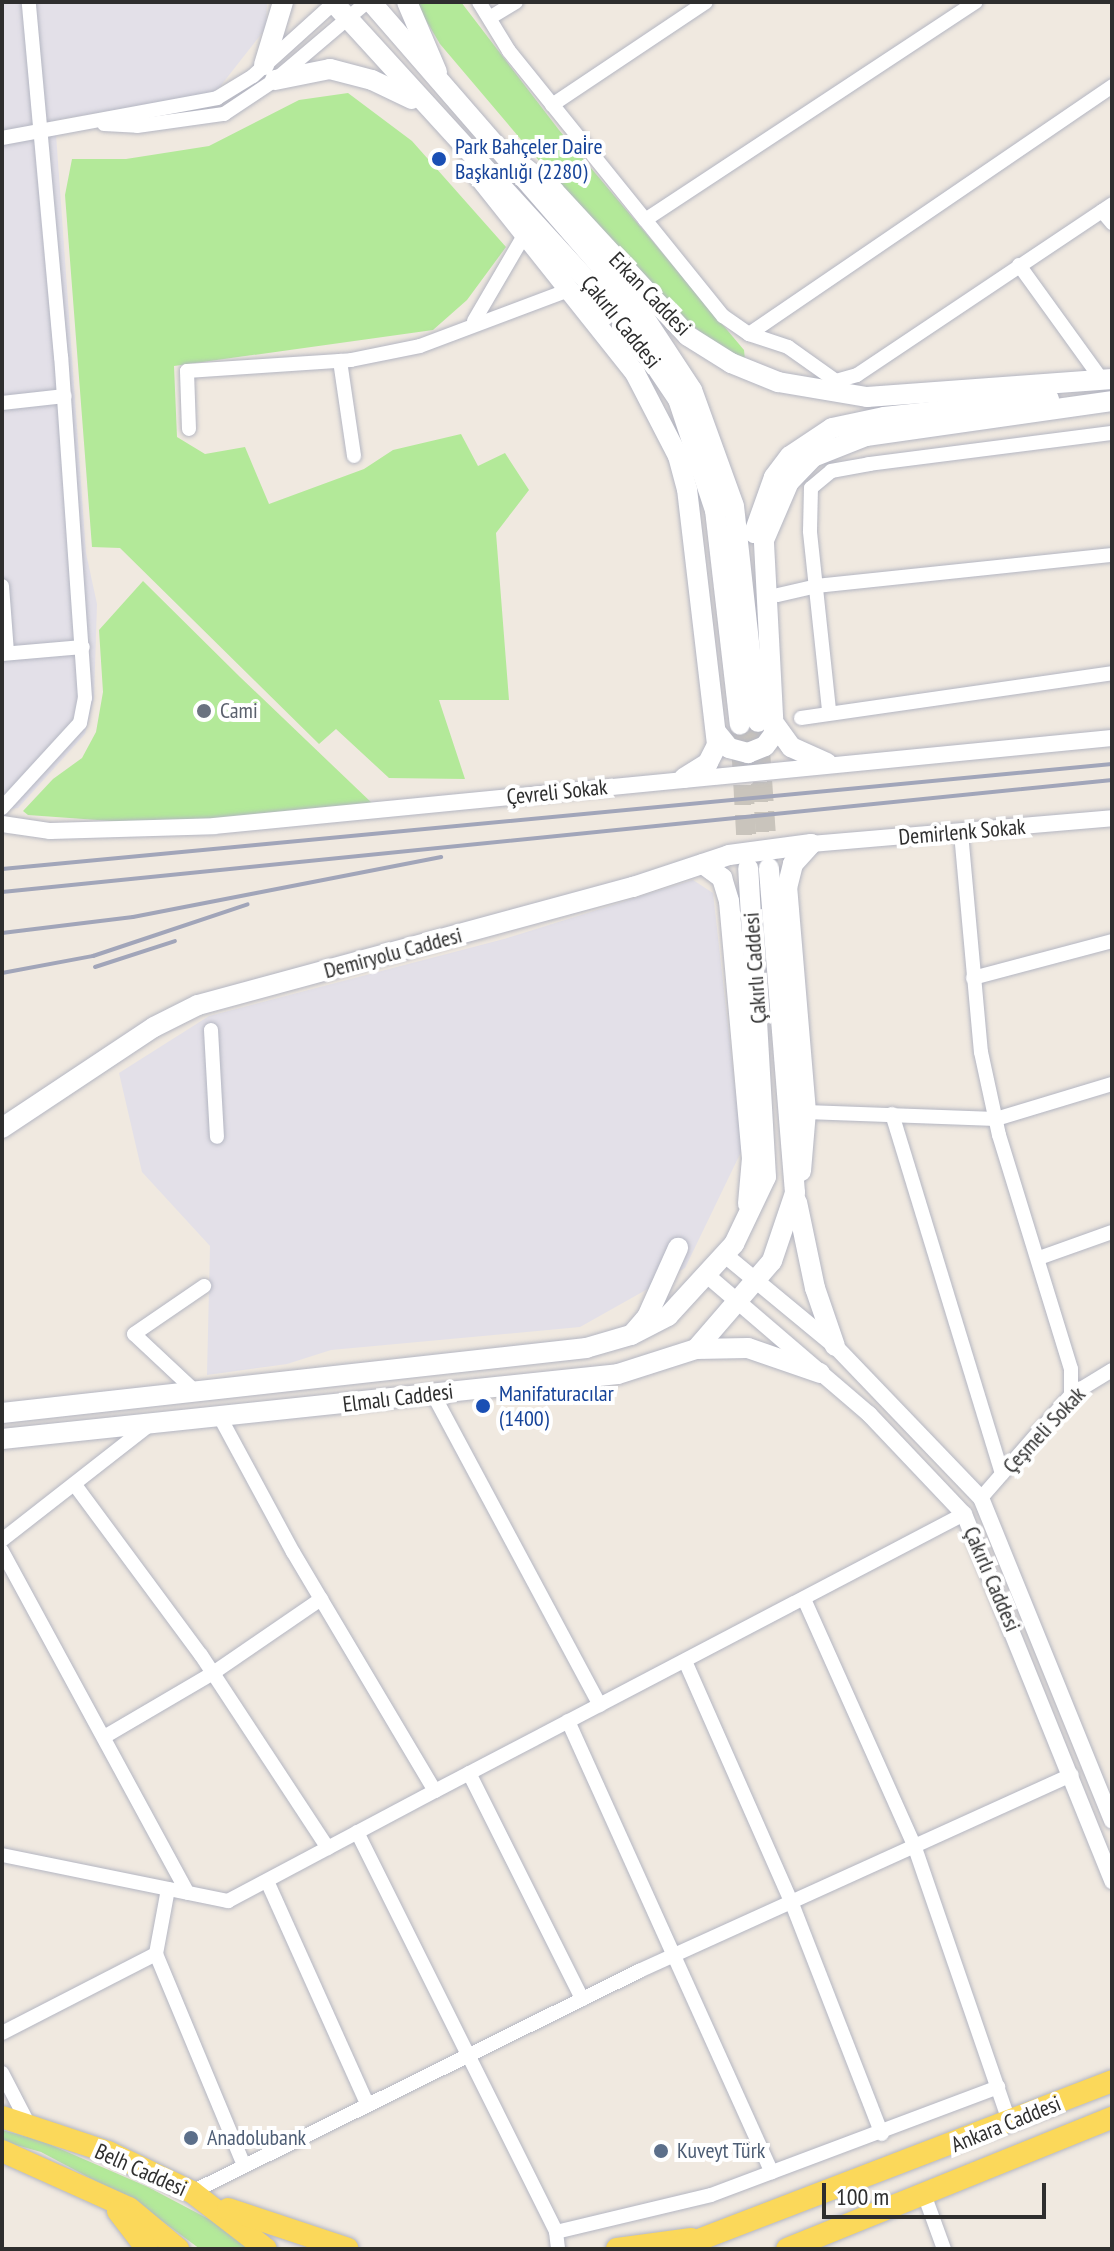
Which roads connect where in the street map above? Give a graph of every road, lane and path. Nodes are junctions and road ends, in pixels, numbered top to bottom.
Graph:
1 (29, 2) edge
2 (283, 2) edge
3 (369, 2) edge
4 (407, 2) edge
5 (479, 2) edge
6 (516, 2) edge
7 (706, 2) edge
8 (976, 2) edge
9 (337, 6) edge
10 (491, 17) junction
11 (270, 72) junction
12 (442, 86) junction
13 (1112, 86) edge
14 (423, 105) junction
15 (552, 105) junction
16 (43, 132) junction
17 (2, 138) edge
18 (460, 147) junction
19 (500, 154) junction
20 (1107, 207) edge
21 (645, 220) junction
22 (1112, 223) edge
23 (523, 237) junction
24 (1019, 265) junction
25 (569, 290) junction
26 (474, 321) junction
27 (749, 334) junction
28 (340, 361) junction
29 (1109, 384) edge
30 (65, 396) junction
31 (1112, 401) edge
32 (2, 403) edge
33 (189, 429) dead end
34 (1112, 433) edge
35 (354, 456) dead end
36 (1112, 555) edge
37 (2, 586) edge
38 (816, 586) junction
39 (778, 595) dead end
40 (747, 617) junction
41 (83, 647) junction
42 (4, 653) edge
43 (1112, 673) edge
44 (829, 710) junction
45 (801, 718) dead end
46 (758, 725) junction
47 (717, 733) junction
48 (1112, 738) edge
49 (827, 763) junction
50 (684, 778) junction
51 (2, 808) edge
52 (1112, 818) edge
53 (2, 824) edge
54 (961, 833) junction
55 (811, 844) junction
56 (703, 864) junction
57 (769, 868) tunnel mouth
58 (748, 869) tunnel mouth
59 (1112, 941) edge
60 (973, 978) junction
61 (211, 1030) dead end
62 (1112, 1084) edge
63 (806, 1112) junction
64 (892, 1114) junction
65 (996, 1119) junction
66 (2, 1128) edge
67 (217, 1137) dead end
68 (795, 1193) junction
69 (1112, 1232) edge
70 (739, 1237) junction
71 (678, 1248) dead end
72 (725, 1255) junction
73 (1039, 1258) junction
74 (709, 1277) junction
75 (758, 1279) junction
76 (204, 1286) dead end
77 (739, 1304) junction
78 (631, 1335) junction
79 (835, 1346) junction
80 (696, 1349) junction
81 (1112, 1370) edge
82 (820, 1373) junction
83 (197, 1393) junction
84 (433, 1394) junction
85 (1071, 1395) junction
86 (2, 1413) edge
87 (221, 1419) junction
88 (149, 1425) junction
89 (2, 1439) edge
90 (1002, 1474) junction
91 (75, 1485) junction
92 (981, 1498) junction
93 (964, 1514) junction
94 (2, 1540) edge
95 (2, 1551) edge
96 (321, 1599) junction
97 (804, 1599) junction
98 (685, 1661) junction
99 (213, 1673) junction
100 (600, 1705) junction
101 (568, 1721) junction
102 (104, 1737) junction
103 (469, 1773) junction
104 (1072, 1775) junction
105 (435, 1791) junction
106 (1112, 1820) edge
107 (357, 1832) junction
108 (914, 1845) junction
109 (328, 1848) junction
110 (2, 1855) edge
111 (267, 1881) junction
112 (1112, 1881) edge
113 (168, 1889) junction
114 (188, 1893) junction
115 (791, 1901) junction
116 (156, 1954) junction
117 (678, 1956) junction
118 (582, 1999) junction
119 (2, 2033) edge
120 (468, 2055) junction
121 (1112, 2072) edge
122 (2, 2073) edge
123 (1103, 2085) edge
124 (998, 2087) junction
125 (367, 2104) junction
126 (2, 2117) edge
127 (1112, 2119) edge
128 (1010, 2124) junction
129 (30, 2127) junction
130 (882, 2134) junction
131 (2, 2151) edge
132 (243, 2163) junction
133 (772, 2172) junction
134 (192, 2192) junction
135 (100, 2193) junction
136 (924, 2194) junction
137 (216, 2206) junction
138 (556, 2232) junction
139 (712, 2236) junction
140 (147, 2249) edge
141 (178, 2249) edge
142 (266, 2249) edge
143 (348, 2249) edge
144 (558, 2249) edge
145 (617, 2249) edge
146 (675, 2249) edge
147 (787, 2249) edge
148 (944, 2249) edge

1 - 16 street
2 - 11 main road
3 - 9 street
3 - 12 main road, Çakırlı Caddesi
4 - 12 main road
5 - 10 street
6 - 10 street
7 - 15 street
8 - 21 street
9 - 11 street
9 - 11 street
9 - 14 main road, Çakırlı Caddesi
10 - 15 street
11 - 14 main road
11 - 16 street
12 - 19 main road, Çakırlı Caddesi
13 - 27 street
14 - 18 main road, Çakırlı Caddesi
15 - 21 street
16 - 17 street
16 - 30 street
18 - 23 main road
18 - 46 main road, Çakırlı Caddesi
19 - 29 main road, Erkan Caddesi
19 - 40 main road, Çakırlı Caddesi
20 - 22 street
20 - 24 street
21 - 27 street
23 - 25 main road
23 - 26 street
24 - 27 street
24 - 29 street
25 - 26 street
25 - 47 main road
26 - 28 street
28 - 33 street
28 - 35 street
29 - 40 main road
30 - 32 street
30 - 41 street
31 - 46 main road
34 - 38 street
36 - 38 street
37 - 42 street
38 - 39 street
38 - 44 street
40 - 46 main road, Çakırlı Caddesi
41 - 42 street
41 - 51 street
43 - 44 street
44 - 45 street
46 - 47 main road
46 - 49 main road
47 - 50 main road
48 - 49 street, Çevreli Sokak
49 - 50 street, Çevreli Sokak
50 - 53 street, Çevreli Sokak
52 - 54 street, Demirlenk Sokak
54 - 55 street, Demirlenk Sokak
54 - 60 street
55 - 56 main road, Demiryolu Caddesi
55 - 63 main road
56 - 66 main road, Demiryolu Caddesi
56 - 70 main road
57 - 68 main road, Çakırlı Caddesi
58 - 70 main road, Çakırlı Caddesi
59 - 60 street
60 - 65 street
61 - 67 street
62 - 65 street
63 - 64 street
63 - 68 main road
64 - 65 street
64 - 90 street
65 - 73 street
68 - 75 main road, Çakırlı Caddesi
68 - 79 main road
69 - 73 street
70 - 72 main road, Çakırlı Caddesi
71 - 78 main road
72 - 74 main road, Elmalı Caddesi
72 - 75 street, Çakırlı Caddesi
73 - 85 street
74 - 77 street, Çakırlı Caddesi
74 - 78 main road, Elmalı Caddesi
75 - 77 main road, Elmalı Caddesi
75 - 79 street, Çakırlı Caddesi
76 - 83 street
77 - 80 main road, Elmalı Caddesi
77 - 82 street, Çakırlı Caddesi
78 - 83 main road, Elmalı Caddesi
79 - 92 street, Çakırlı Caddesi
80 - 82 main road
80 - 84 main road, Elmalı Caddesi
81 - 85 street, Çeşmeli Sokak
82 - 93 street, Çakırlı Caddesi
83 - 86 main road, Elmalı Caddesi
84 - 87 main road, Elmalı Caddesi
84 - 100 street
85 - 90 street, Çeşmeli Sokak
87 - 88 main road, Elmalı Caddesi
87 - 96 street
88 - 89 main road, Elmalı Caddesi
88 - 91 street
90 - 92 street, Çeşmeli Sokak
91 - 94 street
91 - 99 street
92 - 106 street, Çakırlı Caddesi
93 - 97 street
93 - 104 street, Çakırlı Caddesi
95 - 102 street
96 - 99 street
96 - 105 street
97 - 98 street
97 - 108 street
98 - 100 street
98 - 115 street
99 - 102 street
99 - 109 street
100 - 101 street
101 - 103 street
101 - 117 street
102 - 114 street
103 - 105 street
103 - 118 street
104 - 108 street
104 - 112 street, Çakırlı Caddesi
105 - 107 street
107 - 109 street
107 - 120 street
108 - 115 street
108 - 124 street
109 - 111 street
110 - 113 street
111 - 114 street
111 - 125 street
113 - 114 street
113 - 116 street
115 - 117 street
115 - 130 street
116 - 119 street
116 - 132 street
117 - 118 street
117 - 133 street
118 - 120 street
120 - 125 street
120 - 138 street
121 - 123 street
122 - 129 street
123 - 128 main road, Ankara Caddesi
124 - 128 street
124 - 130 street
125 - 132 street
126 - 129 main road, Belh Caddesi
127 - 136 main road, Ankara Caddesi
128 - 139 main road, Ankara Caddesi
129 - 134 main road, Belh Caddesi
130 - 133 street
131 - 135 main road, Belh Caddesi
132 - 134 street
133 - 138 street
134 - 137 main road, Belh Caddesi
135 - 140 main road
135 - 141 main road, Belh Caddesi
136 - 147 main road, Ankara Caddesi
136 - 148 street
137 - 142 main road, Belh Caddesi
137 - 143 main road
138 - 144 street
139 - 145 main road
139 - 146 main road, Ankara Caddesi

